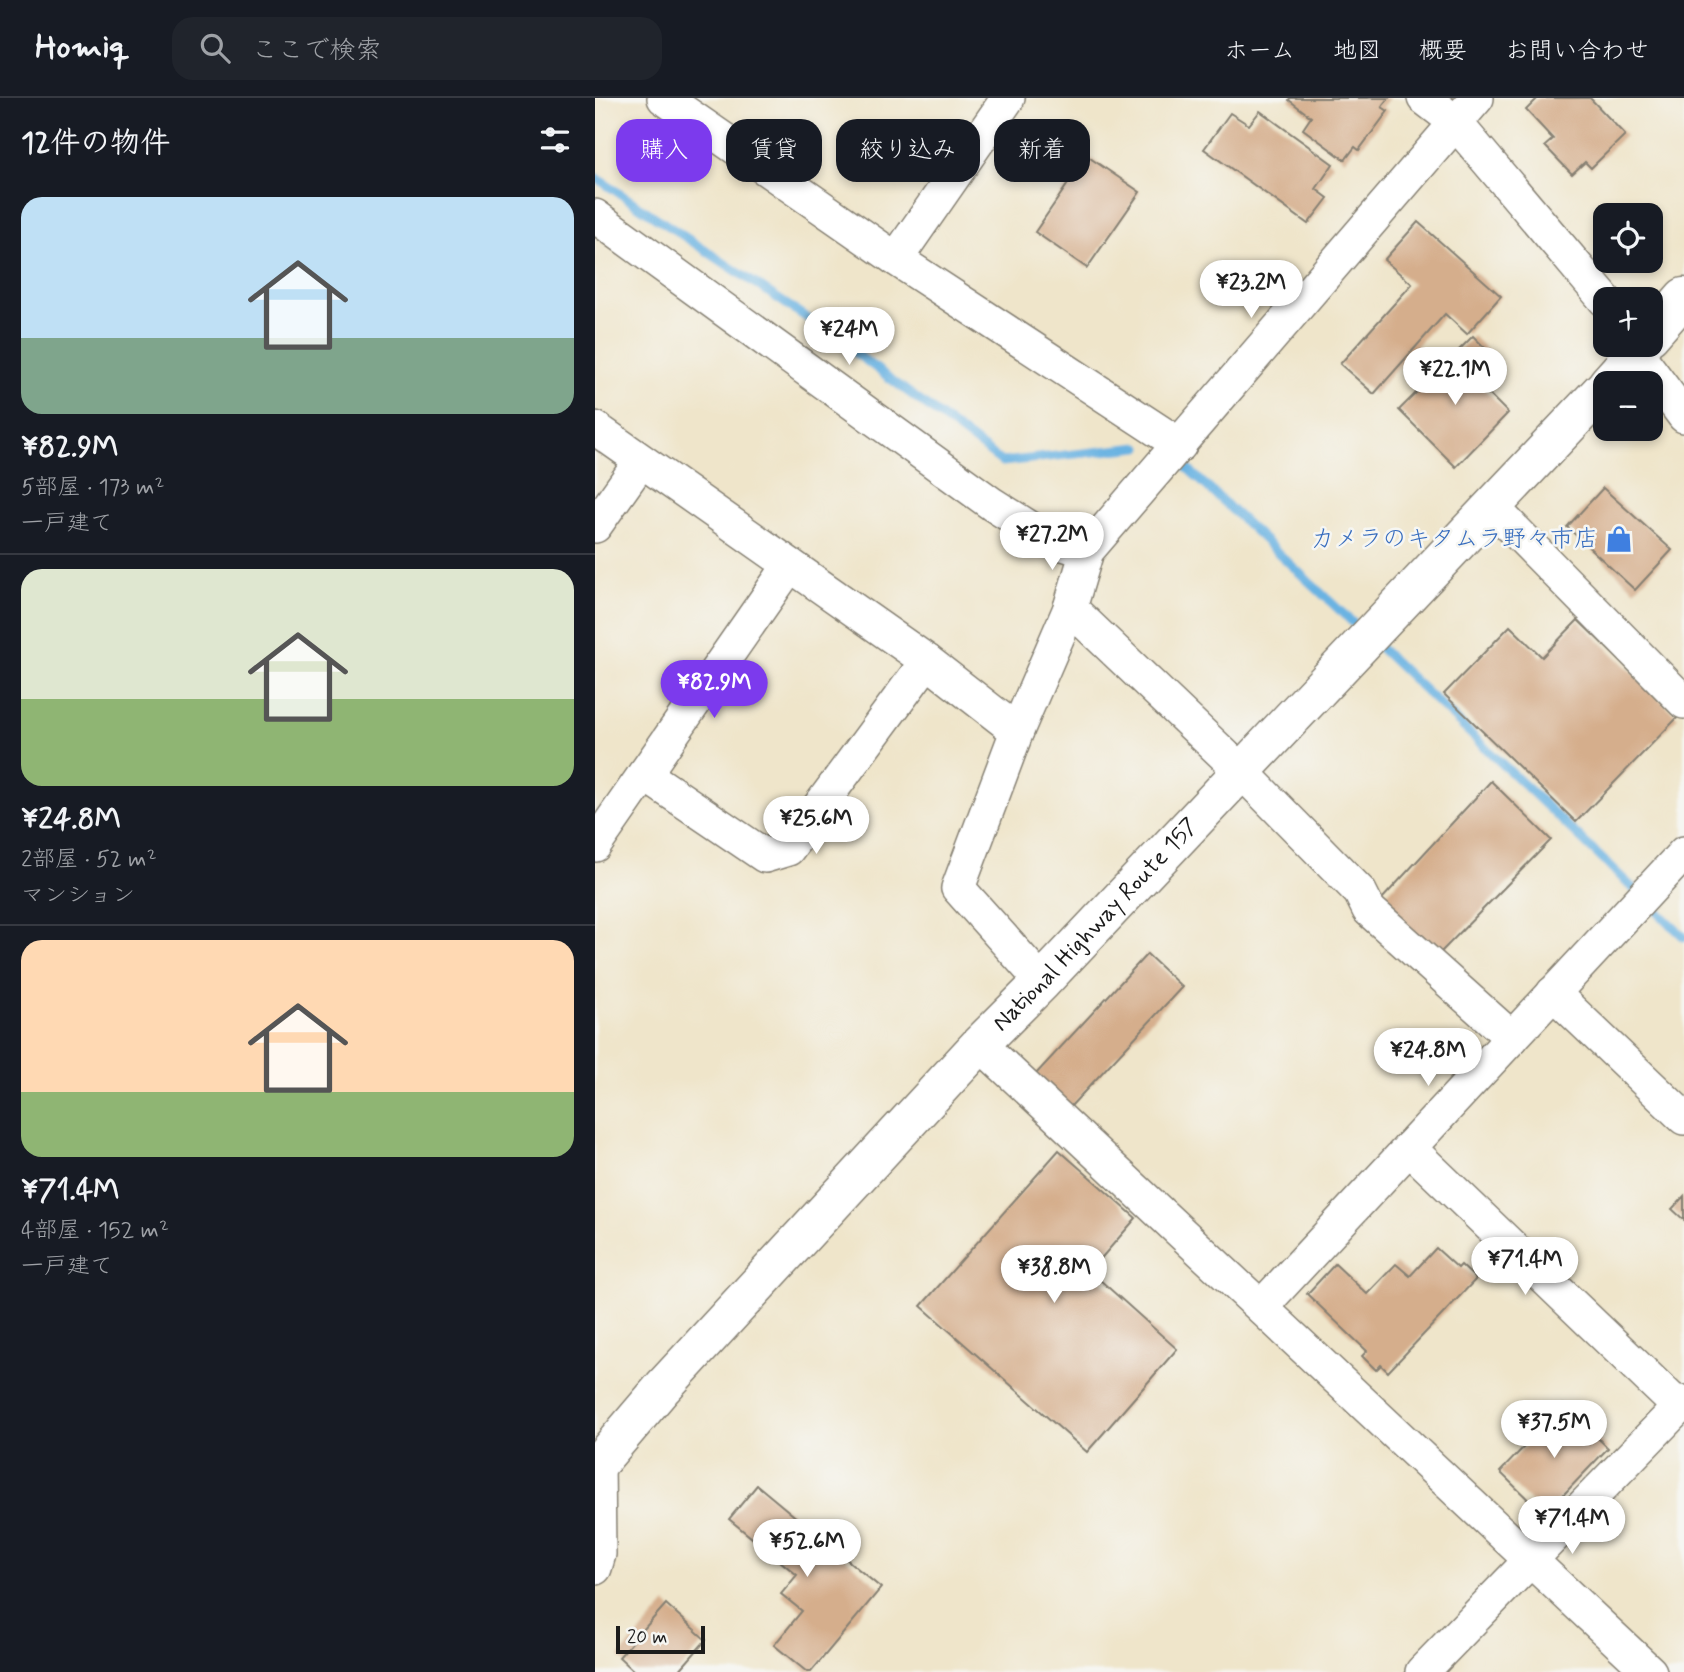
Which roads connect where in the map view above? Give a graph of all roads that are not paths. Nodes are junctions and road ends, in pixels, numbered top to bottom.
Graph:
1 (664, 98) edge
2 (1008, 98) edge
3 (1424, 98) edge
4 (1477, 98) edge
5 (1454, 121) junction
6 (598, 224) edge
7 (896, 259) junction
8 (1594, 287) edge
9 (1684, 297) edge
10 (1663, 319) edge
11 (1629, 357) edge
12 (1648, 357) edge
13 (1618, 371) edge
14 (1593, 400) edge
15 (1684, 416) edge
16 (595, 428) edge
17 (1180, 445) junction
18 (641, 461) junction
19 (1493, 508) junction
20 (595, 526) edge
21 (1087, 551) junction
22 (790, 565) junction
23 (1070, 608) junction
24 (927, 661) junction
25 (1684, 702) edge
26 (1017, 731) junction
27 (1241, 771) junction
28 (643, 774) junction
29 (595, 845) edge
30 (1684, 853) edge
31 (1042, 982) junction
32 (1553, 993) junction
33 (1511, 1038) junction
34 (980, 1044) junction
35 (1684, 1118) edge
36 (1409, 1148) junction
37 (1262, 1306) junction
38 (1681, 1405) edge
39 (597, 1464) edge
40 (1531, 1559) junction
41 (595, 1568) edge
42 (1422, 1672) edge
43 (1650, 1672) edge

1 - 7 street
2 - 7 street
3 - 5 street
4 - 5 street
5 - 8 street
5 - 17 street
6 - 21 street
7 - 17 street
9 - 10 highway
11 - 13 highway
12 - 15 street
14 - 19 highway, National Highway Route 157
16 - 18 street
17 - 21 street
18 - 20 street
18 - 22 street
19 - 25 street
19 - 27 highway, National Highway Route 157
21 - 23 street
22 - 24 street
22 - 28 street
23 - 26 street
23 - 27 street
24 - 26 street
24 - 28 street
26 - 31 street
27 - 31 highway, National Highway Route 157
27 - 33 street
28 - 29 street
30 - 32 street
31 - 34 highway, National Highway Route 157
32 - 33 street
32 - 35 street
33 - 36 street
34 - 37 street
34 - 39 highway, National Highway Route 157
36 - 37 street
36 - 38 street
37 - 40 street
38 - 40 street
39 - 41 street
40 - 42 street
40 - 43 street

